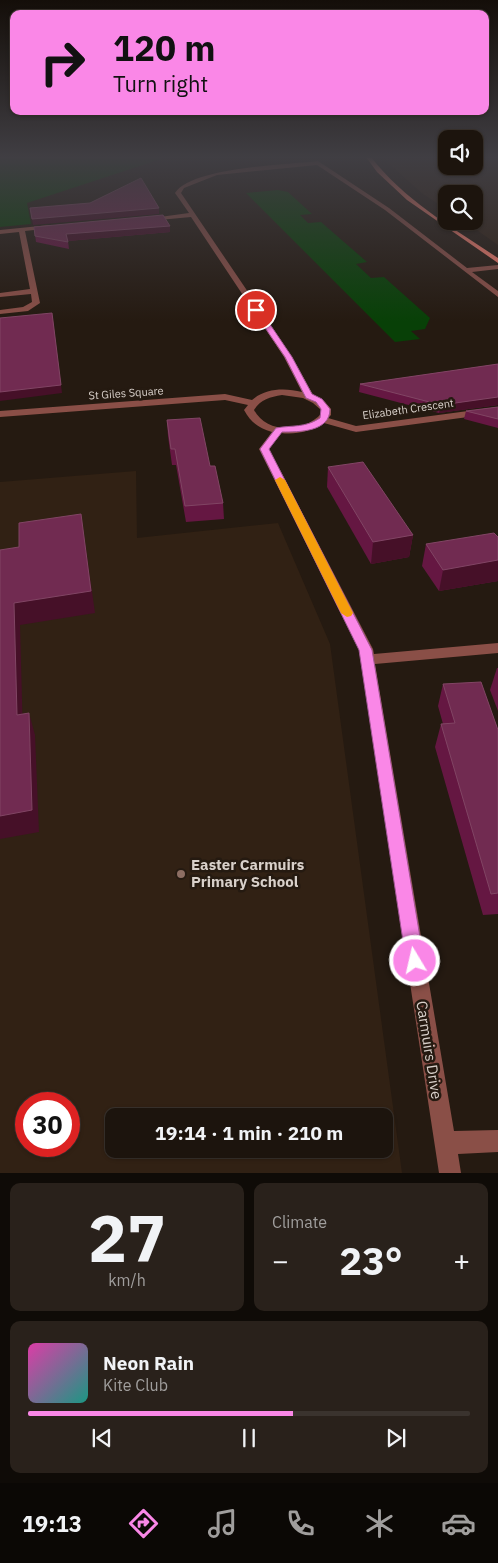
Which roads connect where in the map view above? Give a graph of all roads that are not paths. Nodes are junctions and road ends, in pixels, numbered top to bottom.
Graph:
1 (190, 212) edge
2 (392, 212) edge
3 (429, 212) edge
4 (192, 215) junction
5 (145, 219) edge
6 (60, 226) edge
7 (22, 230) junction
8 (0, 232) edge
9 (498, 261) edge
10 (498, 267) edge
11 (466, 270) junction
12 (34, 291) junction
13 (498, 294) edge
14 (0, 295) edge
15 (0, 312) edge
16 (309, 396) junction
17 (253, 403) junction
18 (498, 410) edge
19 (0, 414) edge
20 (323, 420) junction
21 (279, 430) junction
22 (498, 648) edge
23 (368, 660) junction
24 (498, 1140) edge
25 (444, 1143) junction
26 (450, 1173) edge

1 - 4 street
2 - 11 street
3 - 9 main road
4 - 5 street
4 - 16 street
6 - 7 street
7 - 8 street
7 - 12 street
10 - 11 street
11 - 13 street
12 - 14 street
12 - 15 street
16 - 17 street
16 - 20 street
17 - 19 street, St Giles Square
17 - 21 street
18 - 20 street, Elizabeth Crescent
20 - 21 street
21 - 23 street, Carmuirs Drive
22 - 23 street
23 - 25 street, Carmuirs Drive
24 - 25 street
25 - 26 street, Carmuirs Drive

